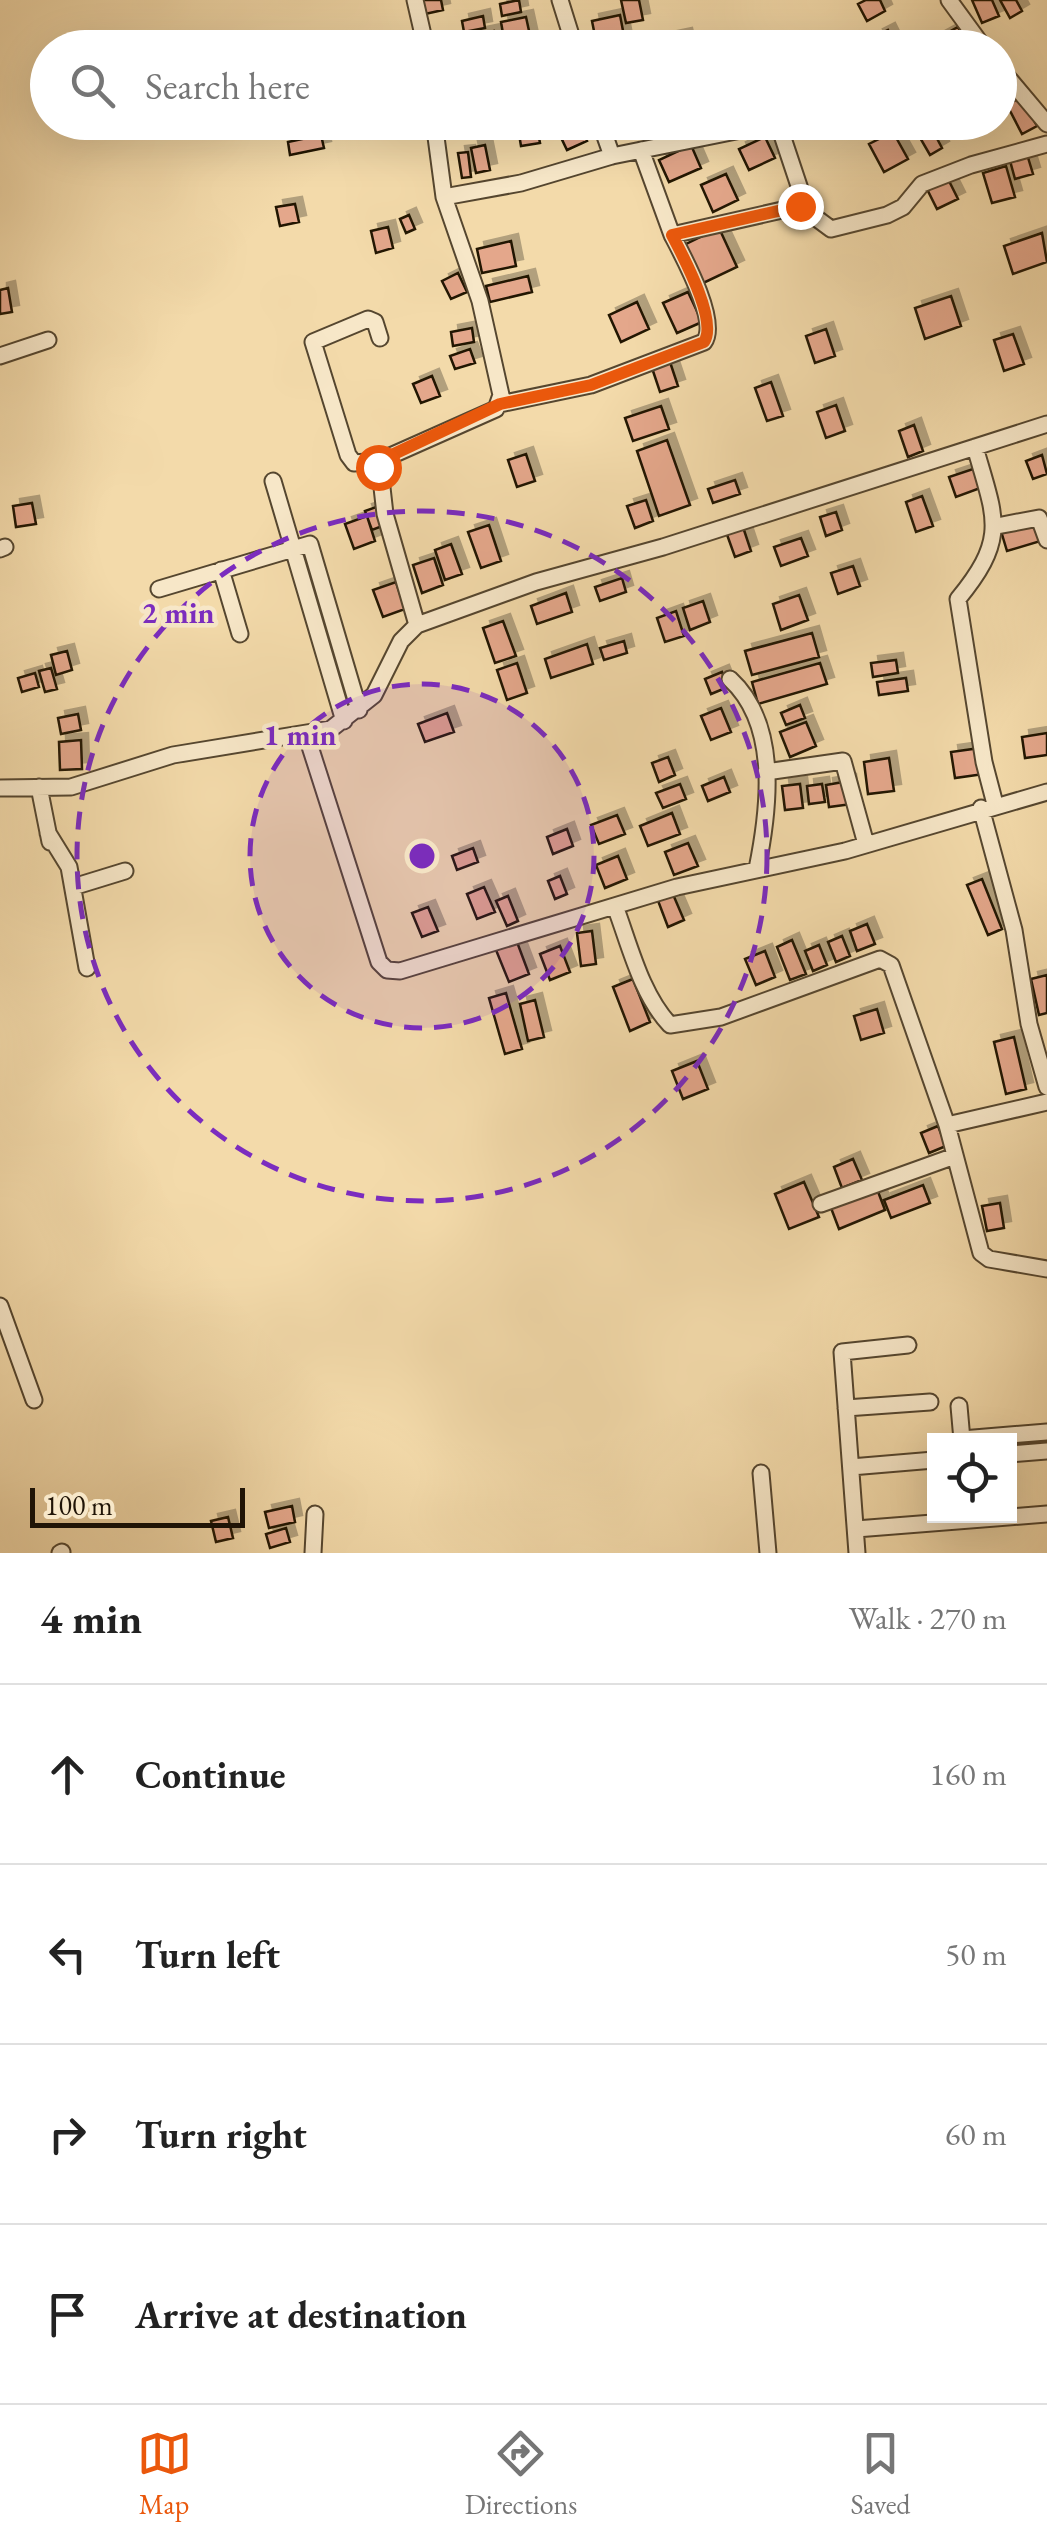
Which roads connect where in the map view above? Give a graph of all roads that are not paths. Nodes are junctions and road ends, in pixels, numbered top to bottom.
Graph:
1 (416, 0) edge
2 (560, 0) edge
3 (949, 0) edge
4 (422, 30) edge
5 (570, 30) edge
6 (971, 30) edge
7 (1017, 88) edge
8 (1047, 124) edge
9 (436, 140) edge
10 (606, 140) edge
11 (692, 140) edge
12 (784, 140) edge
13 (1047, 144) edge
14 (641, 150) junction
15 (612, 156) junction
16 (444, 197) junction
17 (806, 207) junction
18 (672, 235) junction
19 (380, 338) dead end
20 (48, 340) dead end
21 (0, 356) edge
22 (500, 404) junction
23 (1047, 424) edge
24 (975, 447) junction
25 (379, 461) junction
26 (273, 481) dead end
27 (998, 526) junction
28 (1047, 540) edge
29 (293, 549) junction
30 (221, 570) junction
31 (159, 589) dead end
32 (417, 625) junction
33 (240, 634) dead end
34 (730, 679) dead end
35 (359, 710) junction
36 (344, 721) junction
37 (306, 734) junction
38 (766, 772) junction
39 (39, 787) junction
40 (0, 788) edge
41 (1047, 792) edge
42 (988, 806) junction
43 (48, 832) junction
44 (866, 844) junction
45 (52, 850) dead end
46 (757, 870) junction
47 (125, 871) dead end
48 (73, 887) junction
49 (615, 906) junction
50 (87, 968) dead end
51 (1047, 1022) edge
52 (1029, 1024) junction
53 (1047, 1087) edge
54 (1047, 1102) edge
55 (947, 1126) junction
56 (952, 1157) junction
57 (822, 1204) dead end
58 (1047, 1269) edge
59 (0, 1306) edge
60 (908, 1345) dead end
61 (34, 1400) dead end
62 (930, 1402) dead end
63 (959, 1406) dead end
64 (846, 1408) junction
65 (1047, 1432) edge
66 (961, 1433) edge
67 (1017, 1435) edge
68 (1047, 1451) edge
69 (1017, 1453) edge
70 (927, 1461) edge
71 (851, 1467) junction
72 (761, 1474) dead end
73 (315, 1514) dead end
74 (1047, 1514) edge
75 (856, 1530) junction
76 (313, 1553) edge
77 (768, 1553) edge
78 (858, 1553) edge

1 - 4 street
2 - 5 street
3 - 6 street
7 - 8 street
9 - 16 street
10 - 15 street
11 - 14 street
12 - 17 street
13 - 17 street
14 - 15 street
14 - 18 street
15 - 16 street
16 - 22 street
17 - 18 street
18 - 22 street
19 - 25 street
20 - 21 street
22 - 25 street
23 - 24 street
24 - 27 street
24 - 32 street
25 - 32 street
26 - 29 street
27 - 28 street
27 - 42 street
29 - 30 street
29 - 35 street
29 - 36 street
30 - 31 street
30 - 33 street
32 - 35 street
34 - 38 street
35 - 36 street
36 - 37 street
37 - 39 street
37 - 49 street
38 - 44 street
38 - 46 street
39 - 40 street
39 - 43 street
41 - 42 street
42 - 44 street
42 - 52 street
43 - 45 street
43 - 48 street
44 - 46 street
46 - 49 street
47 - 48 street
48 - 50 street
49 - 55 street
51 - 52 street
52 - 53 street
54 - 55 street
55 - 56 street
56 - 57 street
56 - 58 street
59 - 61 street
60 - 64 street
62 - 64 street
63 - 66 street
64 - 71 street
65 - 67 street
68 - 69 street
70 - 71 street
71 - 75 street
72 - 77 street
73 - 76 street
74 - 75 street
75 - 78 street

